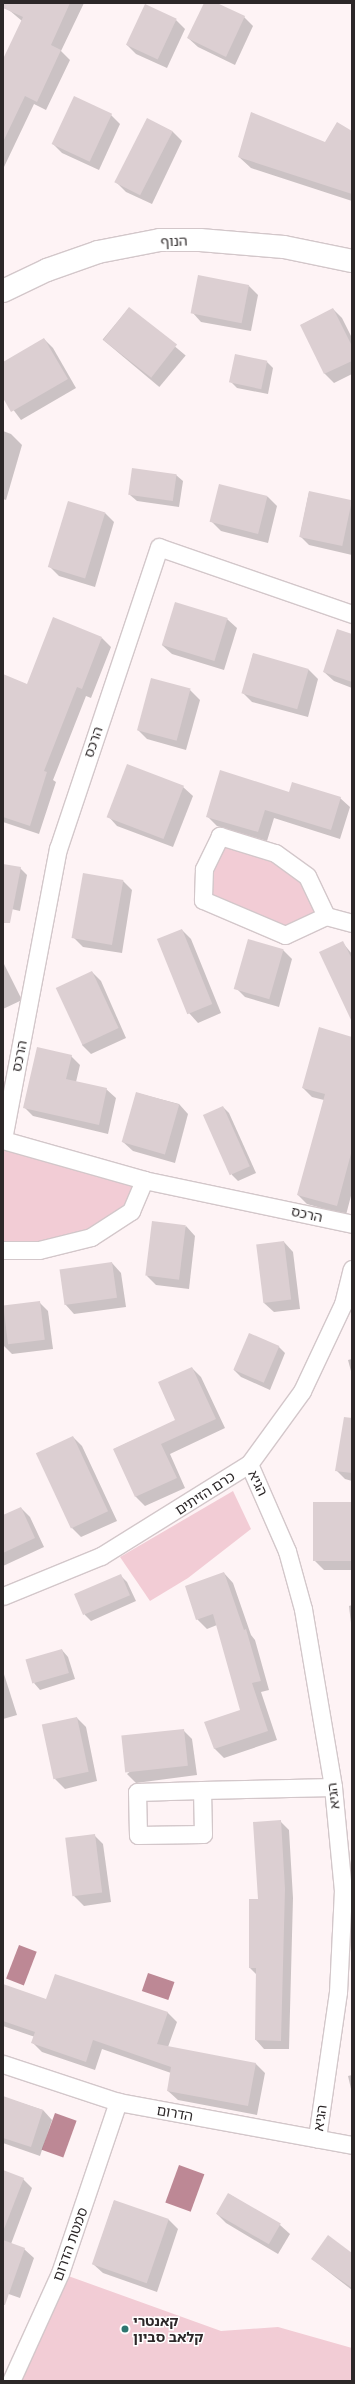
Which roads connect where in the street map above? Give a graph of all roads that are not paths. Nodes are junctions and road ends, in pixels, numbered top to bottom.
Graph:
1 (352, 261) edge
2 (3, 290) edge
3 (352, 614) edge
4 (326, 916) junction
5 (352, 923) edge
6 (3, 1142) edge
7 (144, 1180) junction
8 (352, 1224) edge
9 (3, 1250) edge
10 (352, 1269) edge
11 (249, 1464) junction
12 (3, 1596) edge
13 (333, 1788) junction
14 (202, 1790) junction
15 (3, 2064) edge
16 (118, 2102) junction
17 (317, 2138) junction
18 (352, 2145) edge
19 (11, 2381) edge

1 - 2 street, הנוף
3 - 6 street, הרכס
4 - 4 street
4 - 5 street
6 - 7 street, הרכס
7 - 8 street, הרכס
7 - 9 street
10 - 11 street, כרם הזיתים
11 - 12 street, כרם הזיתים
11 - 13 street, הגיא
13 - 14 street
13 - 17 street, הגיא
14 - 14 street
15 - 16 street, הדרום
16 - 17 street, הדרום
16 - 19 street, סמטת הדרום
17 - 18 street, הדרום

